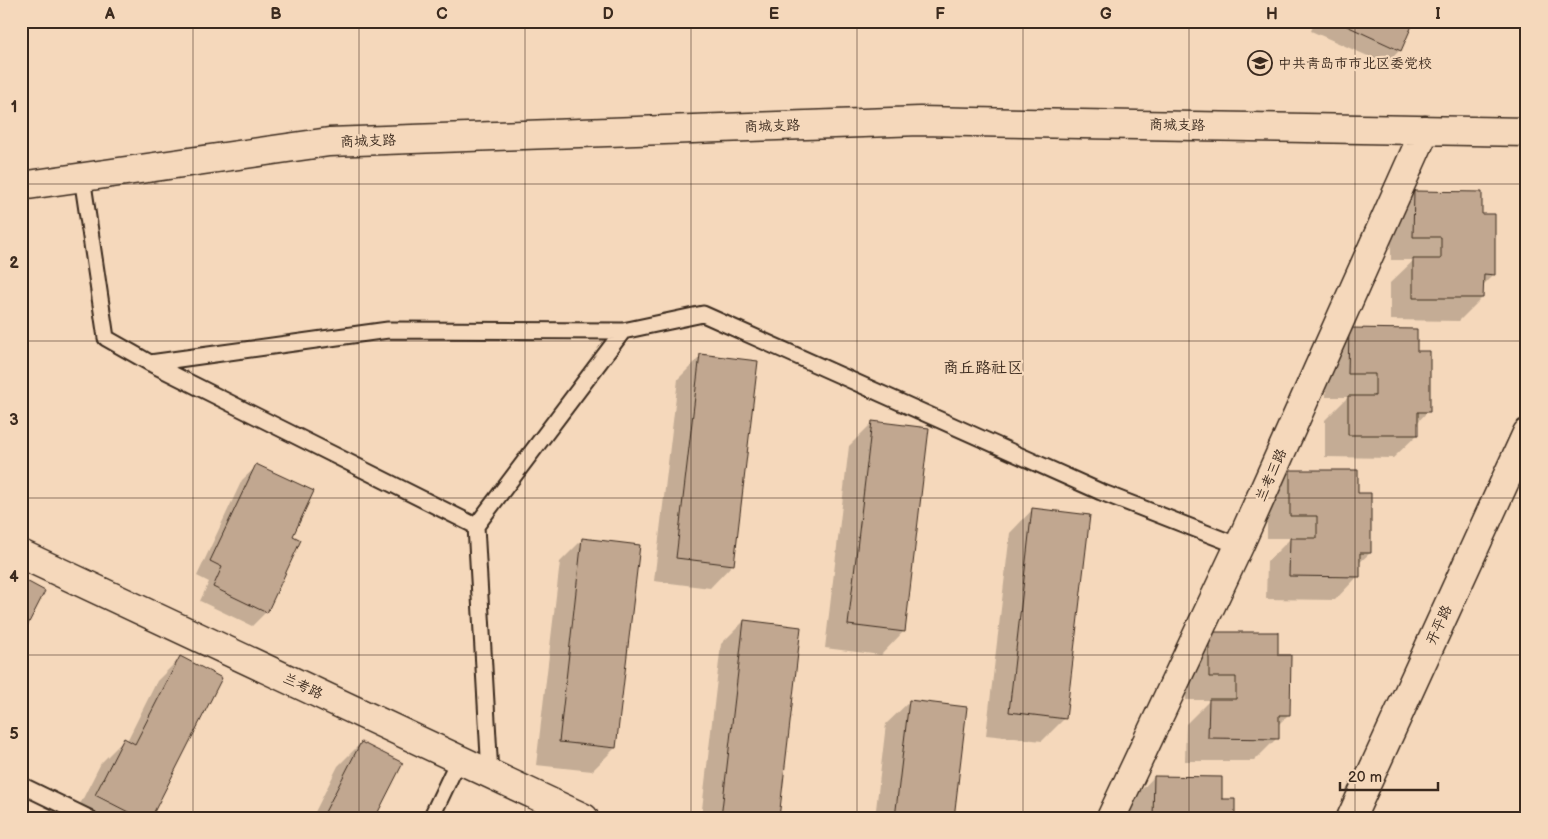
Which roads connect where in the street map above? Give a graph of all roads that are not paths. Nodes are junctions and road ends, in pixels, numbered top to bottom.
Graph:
1 (1425, 130) junction
2 (1527, 132) edge
3 (82, 177) junction
4 (21, 186) edge
5 (623, 331) junction
6 (150, 363) junction
7 (1524, 448) edge
8 (476, 526) junction
9 (1239, 546) junction
10 (21, 554) edge
11 (458, 759) junction
12 (490, 774) junction
13 (21, 785) edge
14 (89, 818) edge
15 (431, 818) edge
16 (584, 818) edge
17 (1111, 818) edge
18 (1351, 818) edge

1 - 2 street, 商城支路
1 - 3 street, 商城支路
1 - 9 street, 兰考三路
3 - 4 street, 商城支路
3 - 6 lane
5 - 6 lane
5 - 8 lane
5 - 9 lane
6 - 8 lane
7 - 18 street, 开平路
8 - 12 lane
9 - 17 street, 兰考三路
10 - 11 street, 兰考路
11 - 12 street, 兰考路
11 - 15 lane
12 - 16 street, 兰考路
13 - 14 lane

